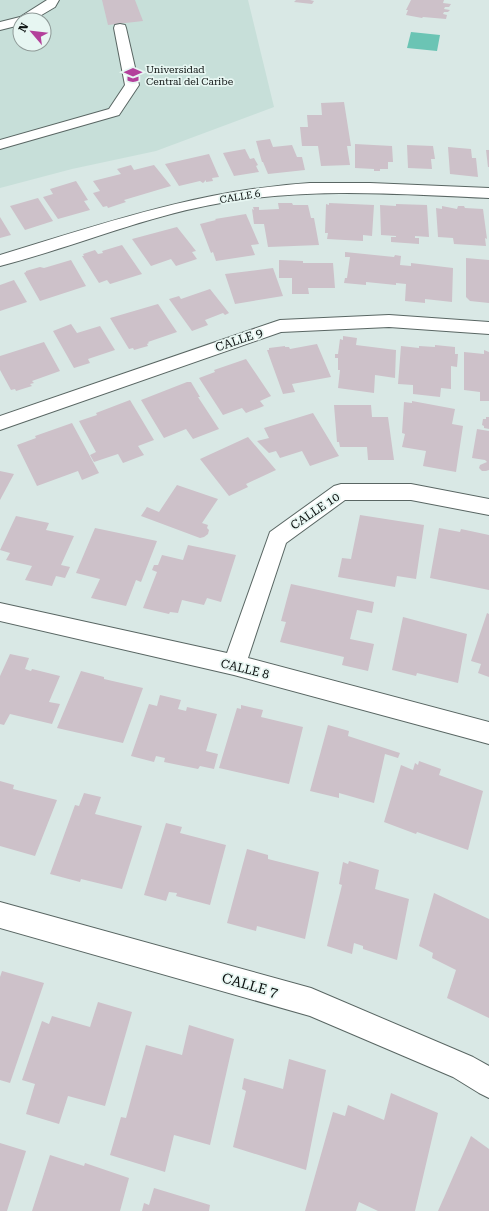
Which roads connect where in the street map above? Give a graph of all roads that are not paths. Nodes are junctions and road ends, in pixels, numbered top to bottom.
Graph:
1 (53, 0) edge
2 (38, 12) edge
3 (12, 23) edge
4 (0, 26) edge
5 (120, 28) dead end
6 (0, 145) edge
7 (489, 193) edge
8 (0, 261) edge
9 (489, 328) edge
10 (0, 423) edge
11 (489, 507) edge
12 (0, 612) edge
13 (234, 665) junction
14 (489, 733) edge
15 (0, 915) edge
16 (489, 1083) edge

1 - 2 street
3 - 4 street
5 - 6 street
7 - 8 street, CALLE 6
9 - 10 street, CALLE 9
11 - 13 street, CALLE 10
12 - 13 street, CALLE 8
13 - 14 street, CALLE 8
15 - 16 street, CALLE 7

